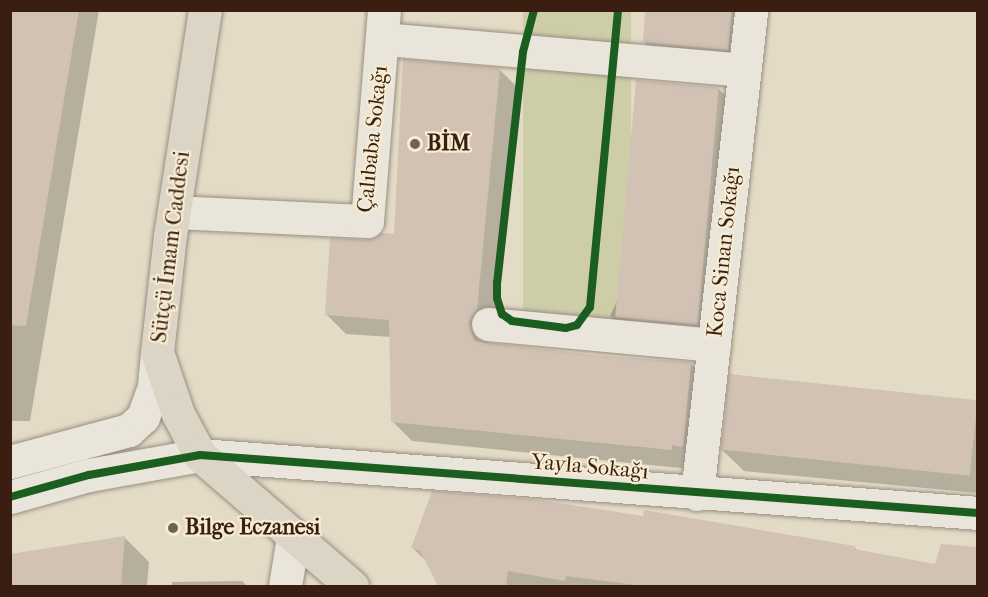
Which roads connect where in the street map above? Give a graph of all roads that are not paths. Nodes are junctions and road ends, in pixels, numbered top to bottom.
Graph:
1 (205, 10) edge
2 (751, 10) edge
3 (384, 25) edge
4 (744, 70) junction
5 (174, 212) junction
6 (488, 324) dead end
7 (714, 345) junction
8 (157, 352) junction
9 (200, 455) junction
10 (10, 462) edge
11 (698, 494) junction
12 (10, 497) edge
13 (978, 513) edge
14 (293, 537) junction
15 (285, 586) edge
16 (352, 586) edge

1 - 5 main road, Sütçü İmam Caddesi
2 - 4 street, Koca Sinan Sokağı
3 - 4 street
3 - 5 street, Çalıbaba Sokağı
4 - 7 street, Koca Sinan Sokağı
5 - 8 main road, Sütçü İmam Caddesi
6 - 7 street
7 - 11 street, Koca Sinan Sokağı
8 - 9 main road, Sütçü İmam Caddesi
8 - 10 street
9 - 11 street, Yayla Sokağı
9 - 12 street, Yayla Sokağı
9 - 14 main road, Sütçü İmam Caddesi
11 - 13 street, Yayla Sokağı
14 - 15 street
14 - 16 main road, Sütçü İmam Caddesi

